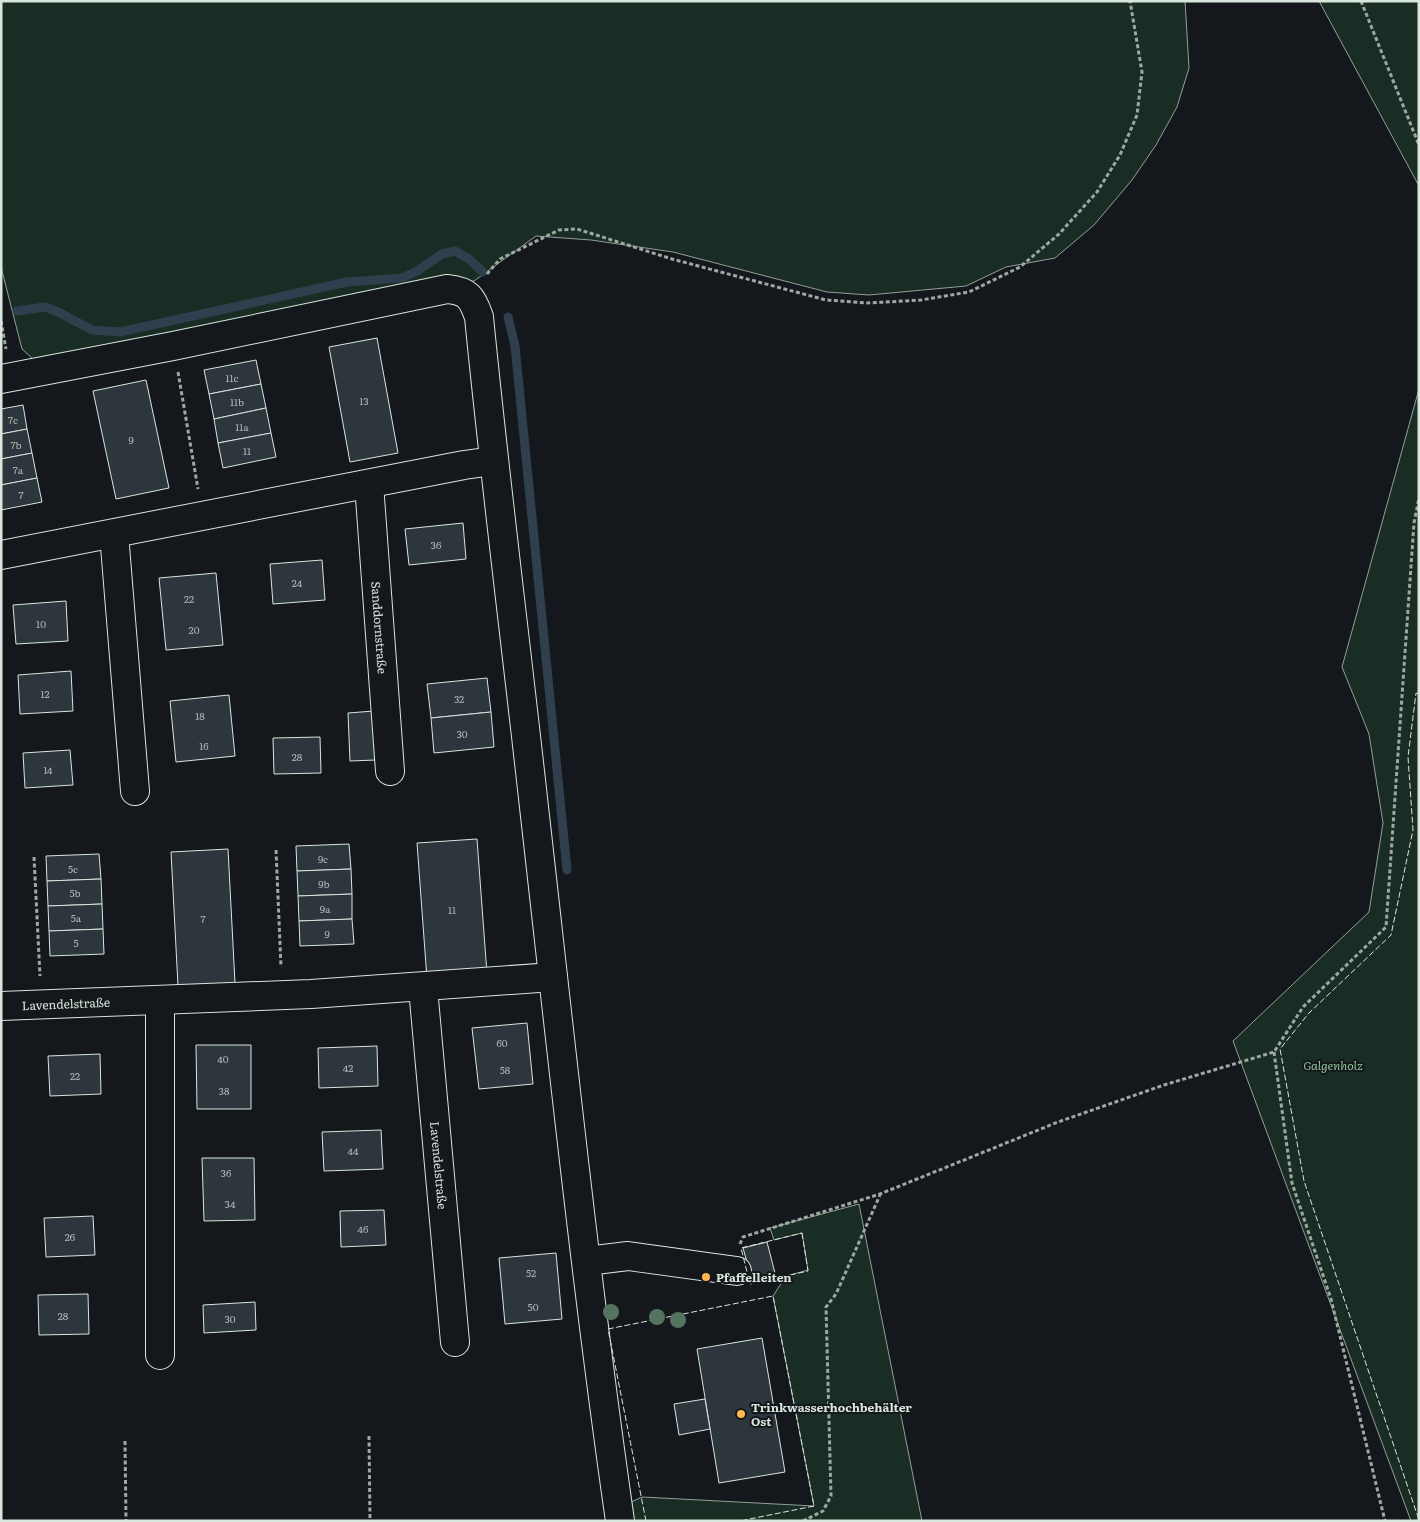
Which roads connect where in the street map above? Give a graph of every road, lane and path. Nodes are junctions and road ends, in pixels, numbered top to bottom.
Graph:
1 (1130, 1) edge
2 (1361, 1) edge
3 (1419, 144) edge
4 (468, 295) junction
5 (173, 346) junction
6 (1, 379) edge
7 (493, 461) junction
8 (369, 484) junction
9 (1419, 498) edge
10 (203, 517) junction
11 (114, 534) junction
12 (1, 554) edge
13 (390, 770) dead end
14 (135, 791) dead end
15 (276, 850) dead end
16 (34, 857) dead end
17 (553, 977) junction
18 (423, 988) junction
19 (282, 996) junction
20 (160, 1002) junction
21 (41, 1005) junction
22 (1, 1006) edge
23 (1274, 1052) junction
24 (880, 1194) junction
25 (587, 1261) junction
26 (738, 1271) joint
27 (455, 1342) dead end
28 (160, 1354) dead end
29 (369, 1436) dead end
30 (125, 1441) dead end
31 (126, 1521) edge
32 (370, 1521) edge
33 (620, 1521) edge
34 (803, 1521) edge
35 (1385, 1521) edge

1 - 4 path
2 - 3 path
4 - 5 street
4 - 7 street
5 - 6 street
5 - 10 path
7 - 8 street
7 - 17 street
8 - 10 street
8 - 13 street, Sanddornstraße
9 - 23 path
10 - 11 street
11 - 12 street
11 - 14 street
15 - 19 path
16 - 21 path
17 - 18 street, Lavendelstraße
17 - 25 street
18 - 19 street, Lavendelstraße
18 - 27 street, Lavendelstraße
19 - 20 street, Lavendelstraße
20 - 21 street, Lavendelstraße
20 - 28 street
21 - 22 street, Lavendelstraße
23 - 24 path
23 - 35 path
24 - 26 path
24 - 34 path
25 - 26 street
25 - 33 street
29 - 32 path
30 - 31 path

